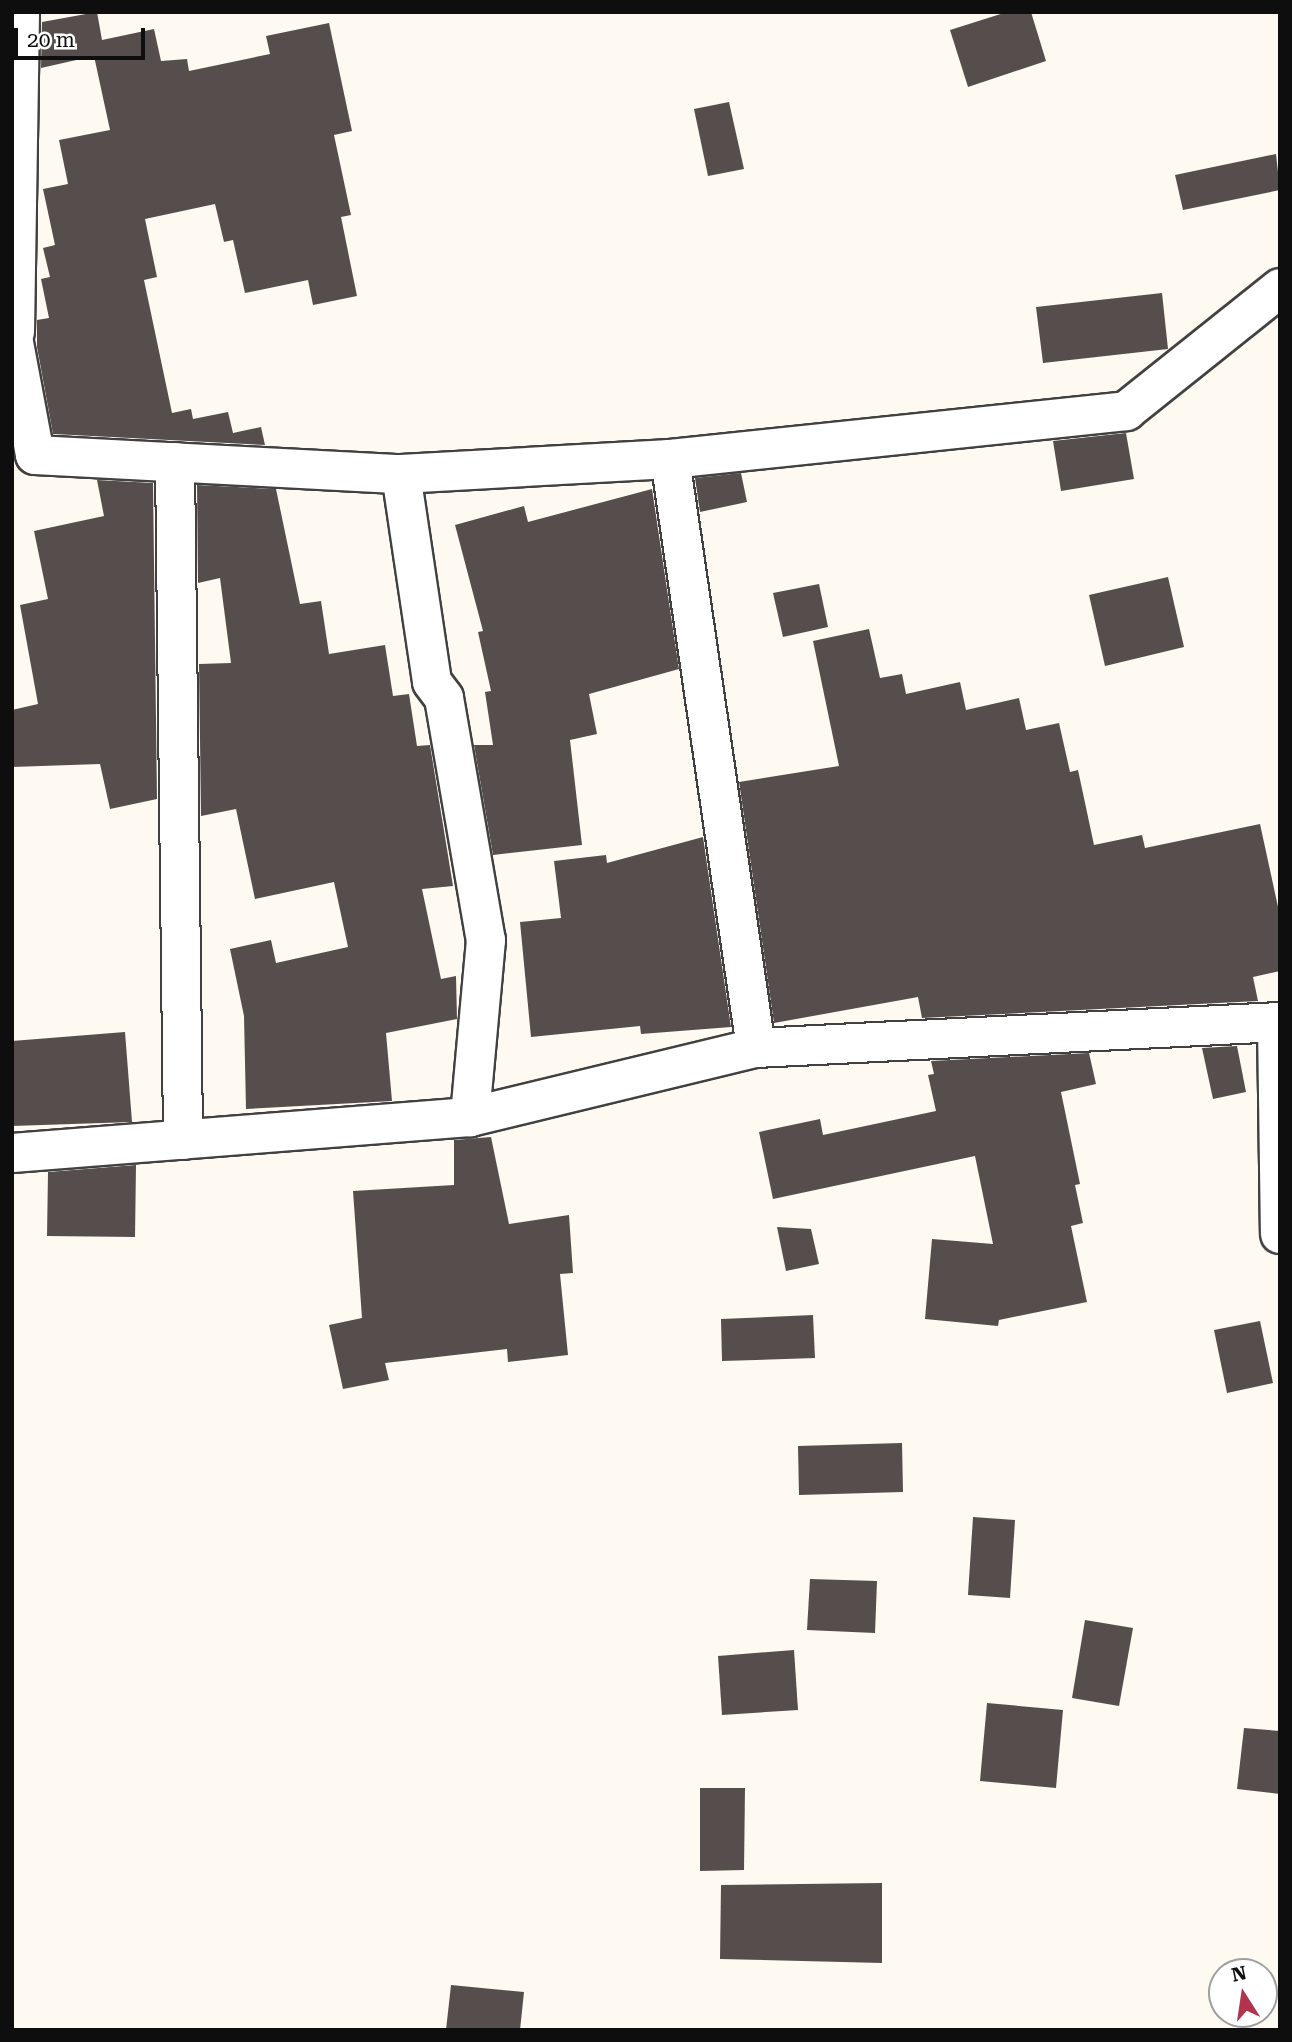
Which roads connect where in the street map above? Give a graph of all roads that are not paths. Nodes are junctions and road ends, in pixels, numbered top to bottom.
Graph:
1 (20, 12) edge
2 (1280, 288) edge
3 (14, 332) edge
4 (670, 459) junction
5 (175, 462) junction
6 (401, 474) junction
7 (1279, 1023) edge
8 (756, 1048) junction
9 (470, 1117) junction
10 (183, 1140) junction
11 (12, 1153) edge
12 (1280, 1234) edge

1 - 3 street
2 - 4 street
3 - 5 street
4 - 6 street
4 - 8 street
5 - 6 street
5 - 10 street
6 - 9 street
7 - 8 street
7 - 12 street
8 - 9 street
9 - 10 street
10 - 11 street

